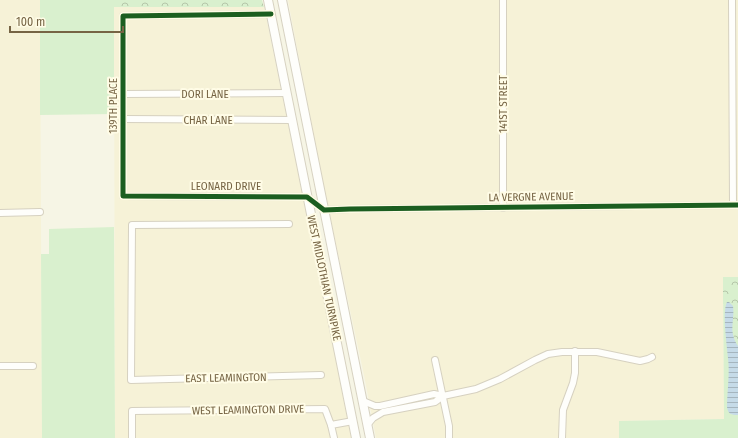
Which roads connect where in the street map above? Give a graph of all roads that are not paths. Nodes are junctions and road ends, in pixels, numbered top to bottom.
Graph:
1 (268, 0) edge
2 (282, 0) edge
3 (503, 0) edge
4 (732, 0) edge
5 (271, 14) junction
6 (287, 93) junction
7 (123, 94) junction
8 (123, 119) junction
9 (292, 120) junction
10 (123, 196) joint
11 (307, 197) junction
12 (735, 205) edge
13 (503, 208) junction
14 (324, 210) junction
15 (40, 212) dead end
16 (0, 213) edge
17 (289, 224) dead end
18 (575, 351) junction
19 (652, 357) dead end
20 (435, 360) dead end
21 (0, 366) edge
22 (33, 366) dead end
23 (321, 376) dead end
24 (443, 396) junction
25 (363, 401) junction
26 (365, 413) junction
27 (353, 421) junction
28 (368, 424) junction
29 (331, 425) junction
30 (132, 438) edge
31 (334, 438) edge
32 (356, 438) edge
33 (370, 438) edge
34 (449, 438) edge
35 (562, 438) edge

1 - 5 main road, WEST MIDLOTHIAN TURNPIKE
2 - 14 main road, WEST MIDLOTHIAN TURNPIKE
3 - 13 street, 141ST STREET
4 - 12 street
5 - 6 main road, WEST MIDLOTHIAN TURNPIKE
5 - 7 street, 139TH PLACE
6 - 7 street, DORI LANE
6 - 9 main road, WEST MIDLOTHIAN TURNPIKE
7 - 8 street, 139TH PLACE
8 - 9 street, CHAR LANE
8 - 10 street, 139TH PLACE
9 - 11 main road, WEST MIDLOTHIAN TURNPIKE
10 - 11 street, LEONARD DRIVE
11 - 14 street
11 - 27 main road, WEST MIDLOTHIAN TURNPIKE
12 - 13 street, LA VERGNE AVENUE
13 - 14 street, LA VERGNE AVENUE
14 - 25 main road, WEST MIDLOTHIAN TURNPIKE
15 - 16 street
17 - 23 street, EAST LEAMINGTON
18 - 19 street
18 - 24 street
18 - 35 street
20 - 24 street
21 - 22 street
24 - 25 street
24 - 28 street
24 - 34 street
25 - 26 main road, WEST MIDLOTHIAN TURNPIKE
26 - 27 main road
26 - 28 main road, WEST MIDLOTHIAN TURNPIKE
27 - 29 street
27 - 32 main road, WEST MIDLOTHIAN TURNPIKE
28 - 33 main road, WEST MIDLOTHIAN TURNPIKE
29 - 30 street, WEST LEAMINGTON DRIVE
29 - 31 street

